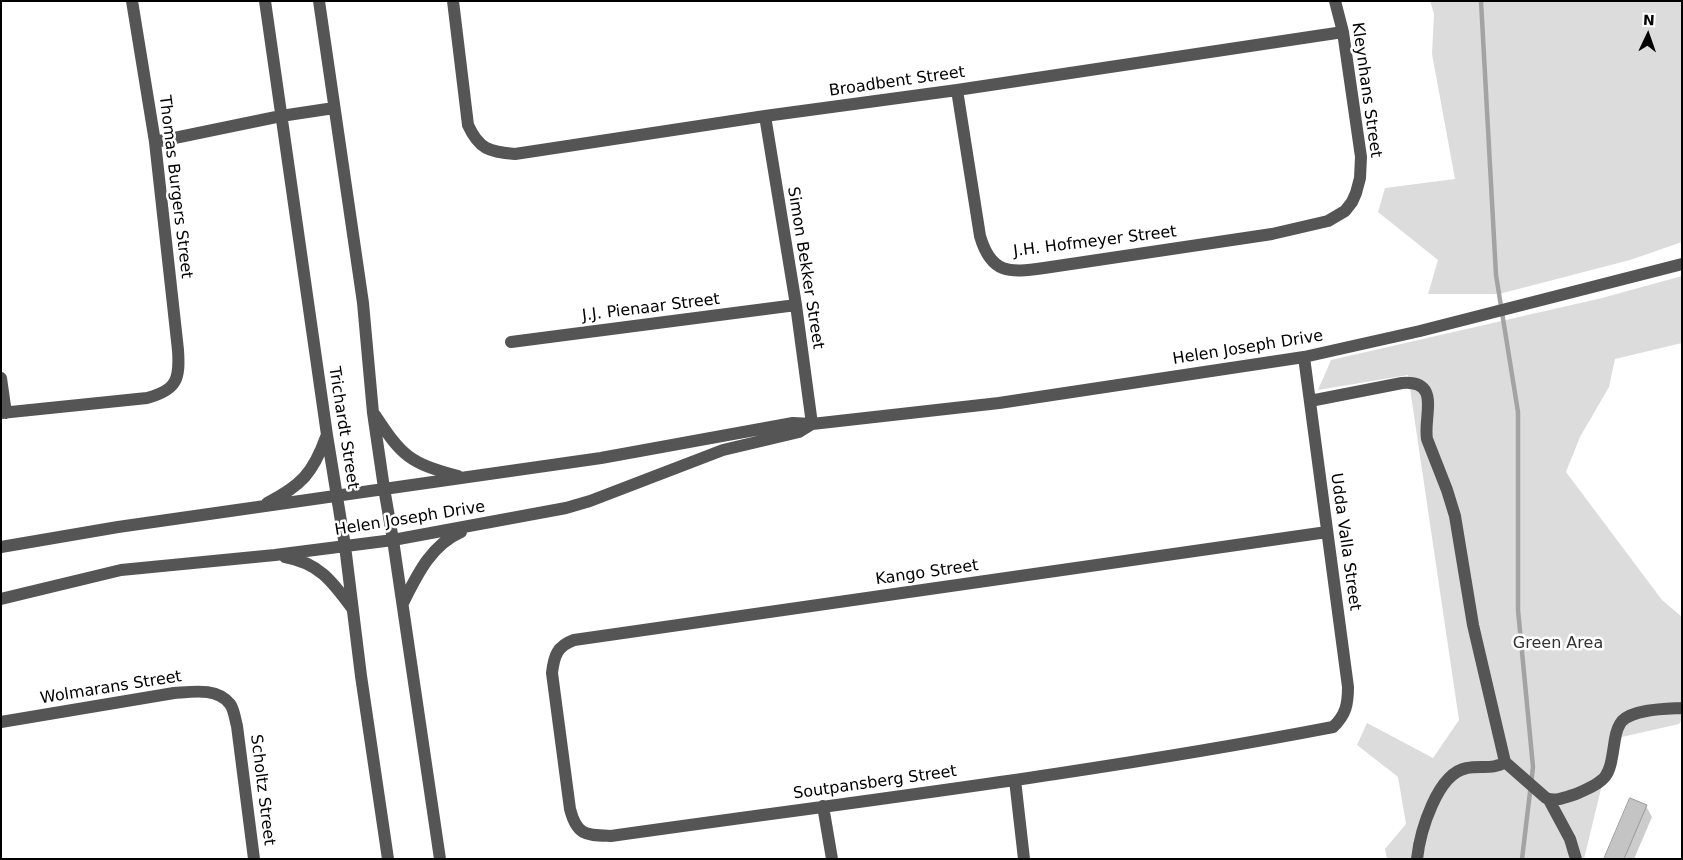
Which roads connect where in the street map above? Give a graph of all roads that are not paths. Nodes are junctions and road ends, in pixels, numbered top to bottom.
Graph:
1 (132, 1) edge
2 (264, 1) edge
3 (319, 1) edge
4 (453, 1) edge
5 (1335, 1) edge
6 (1343, 32) junction
7 (957, 90) junction
8 (334, 108) junction
9 (281, 116) junction
10 (765, 116) junction
11 (155, 142) junction
12 (1345, 211) joint
13 (1682, 264) edge
14 (796, 305) junction
15 (511, 342) dead end
16 (1304, 357) junction
17 (1, 378) edge
18 (1310, 401) junction
19 (4, 413) edge
20 (374, 413) junction
21 (812, 424) junction
22 (327, 435) junction
23 (465, 478) junction
24 (384, 488) junction
25 (336, 496) junction
26 (258, 508) junction
27 (475, 526) junction
28 (1327, 532) junction
29 (393, 540) junction
30 (345, 546) junction
31 (1, 547) edge
32 (275, 555) junction
33 (1, 599) edge
34 (403, 603) junction
35 (353, 610) junction
36 (552, 673) joint
37 (1682, 708) edge
38 (1, 722) edge
39 (237, 726) joint
40 (1334, 727) joint
41 (1505, 762) junction
42 (1015, 780) junction
43 (1549, 800) junction
44 (823, 806) junction
45 (254, 859) edge
46 (388, 859) edge
47 (440, 859) edge
48 (832, 859) edge
49 (1024, 859) edge
50 (1417, 859) edge
51 (1576, 859) edge

1 - 11 street, Thomas Burgers Street
2 - 9 street, Trichardt Street
3 - 8 street, Trichardt Street
4 - 10 street, Broadbent Street
5 - 6 street, Kleynhans Street
6 - 7 street, Broadbent Street
6 - 12 street, Kleynhans Street
7 - 10 street, Broadbent Street
7 - 12 street, J.H. Hofmeyer Street
8 - 9 street
8 - 20 street, Trichardt Street
9 - 11 street
9 - 22 street, Trichardt Street
10 - 14 street, Simon Bekker Street
11 - 19 street, Thomas Burgers Street
13 - 16 street, Helen Joseph Drive
14 - 15 street, J.J. Pienaar Street
14 - 21 street, Simon Bekker Street
16 - 18 street, Udda Valla Street
16 - 21 street, Helen Joseph Drive
17 - 19 street
18 - 28 street, Udda Valla Street
18 - 41 street
20 - 23 street
20 - 24 street, Trichardt Street
21 - 23 street, Helen Joseph Drive
21 - 27 street, Helen Joseph Drive
22 - 25 street, Trichardt Street
22 - 26 street
23 - 24 street, Helen Joseph Drive
24 - 25 street, Helen Joseph Drive
24 - 29 street, Trichardt Street
25 - 26 street, Helen Joseph Drive
25 - 30 street, Trichardt Street
26 - 31 street, Helen Joseph Drive
27 - 29 street, Helen Joseph Drive
27 - 34 street
28 - 36 street, Kango Street
28 - 40 street, Udda Valla Street
29 - 30 street, Helen Joseph Drive
29 - 34 street, Trichardt Street
30 - 32 street, Helen Joseph Drive
30 - 35 street, Trichardt Street
32 - 33 street, Helen Joseph Drive
32 - 35 street
34 - 47 street, Trichardt Street
35 - 46 street, Trichardt Street
36 - 44 street, Soutpansberg Street
37 - 43 street
38 - 39 street, Wolmarans Street
39 - 45 street, Scholtz Street
40 - 42 street, Soutpansberg Street
41 - 43 street
41 - 50 street
42 - 44 street, Soutpansberg Street
42 - 49 street
43 - 51 street
44 - 48 street

